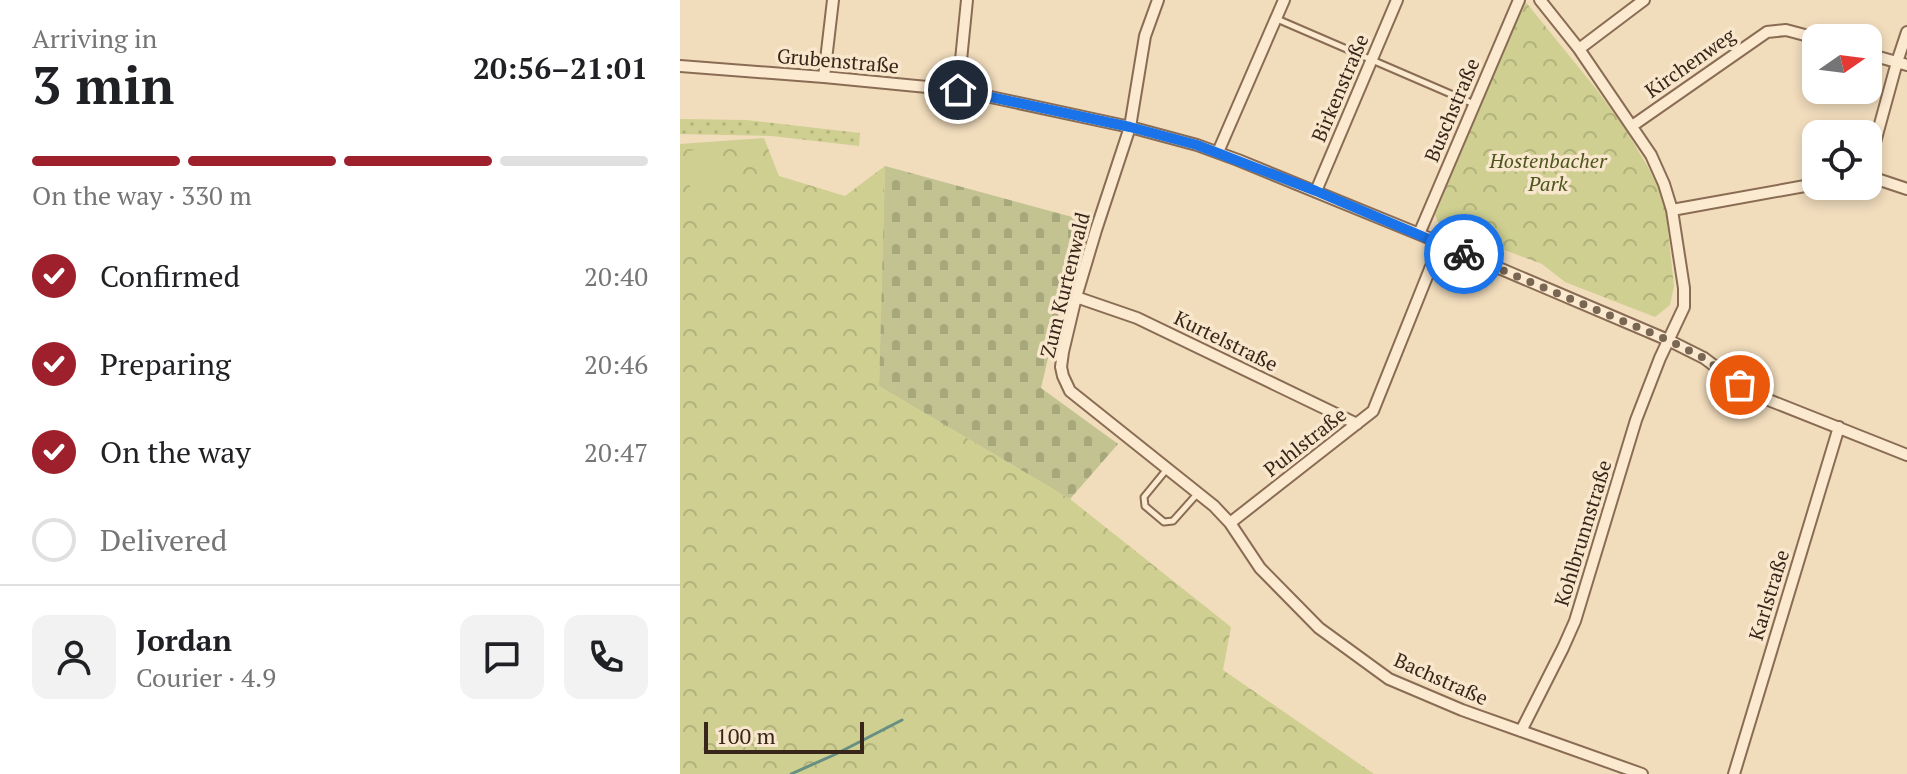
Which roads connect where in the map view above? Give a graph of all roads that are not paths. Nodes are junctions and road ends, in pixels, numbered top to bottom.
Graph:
1 (833, 0) edge
2 (967, 0) edge
3 (1158, 0) edge
4 (1284, 0) edge
5 (1397, 0) edge
6 (1519, 0) edge
7 (1540, 0) edge
8 (1644, 0) edge
9 (1276, 19) junction
10 (1907, 32) edge
11 (1802, 34) edge
12 (1579, 49) junction
13 (1882, 58) edge
14 (1372, 60) junction
15 (1902, 64) edge
16 (680, 66) edge
17 (824, 77) junction
18 (958, 90) junction
19 (1475, 104) junction
20 (1882, 125) edge
21 (1632, 126) junction
22 (1130, 127) junction
23 (1218, 152) junction
24 (1882, 181) edge
25 (1802, 187) edge
26 (1907, 189) edge
27 (1316, 191) junction
28 (1672, 210) junction
29 (1419, 234) junction
30 (1440, 244) junction
31 (1076, 297) junction
32 (1668, 340) junction
33 (1357, 424) junction
34 (1839, 427) junction
35 (1907, 455) edge
36 (1168, 469) junction
37 (1198, 493) junction
38 (1230, 523) junction
39 (1521, 731) junction
40 (1642, 774) edge
41 (1734, 774) edge

1 - 17 street
2 - 18 street
3 - 22 street, Zum Kurtenwald
4 - 9 street
5 - 14 street, Birkenstraße
6 - 19 street, Buschstraße
7 - 12 street, Kohlbrunnstraße
8 - 12 street
9 - 14 lane
9 - 23 street
10 - 15 street
11 - 21 street, Kirchenweg
12 - 21 street, Kohlbrunnstraße
13 - 15 street
14 - 19 lane
14 - 27 street, Birkenstraße
15 - 20 street
16 - 17 street, Grubenstraße
17 - 18 street, Grubenstraße
18 - 22 street, Grubenstraße
19 - 29 street, Buschstraße
21 - 28 street, Kohlbrunnstraße
22 - 23 street, Grubenstraße
22 - 31 street, Zum Kurtenwald
23 - 27 street, Grubenstraße
24 - 26 street
25 - 28 street
27 - 29 street, Grubenstraße
28 - 32 street, Kohlbrunnstraße
29 - 30 street, Grubenstraße
30 - 32 street, Grubenstraße
30 - 33 street, Puhlstraße
31 - 33 street, Kurtelstraße
31 - 36 street, Zum Kurtenwald
32 - 34 street, Grubenstraße
32 - 39 street, Kohlbrunnstraße
33 - 38 street, Puhlstraße
34 - 35 street, Grubenstraße
34 - 41 street, Karlstraße
36 - 37 street, Zum Kurtenwald
36 - 37 lane
37 - 38 street, Zum Kurtenwald
38 - 39 street, Bachstraße
39 - 40 street, Bachstraße

